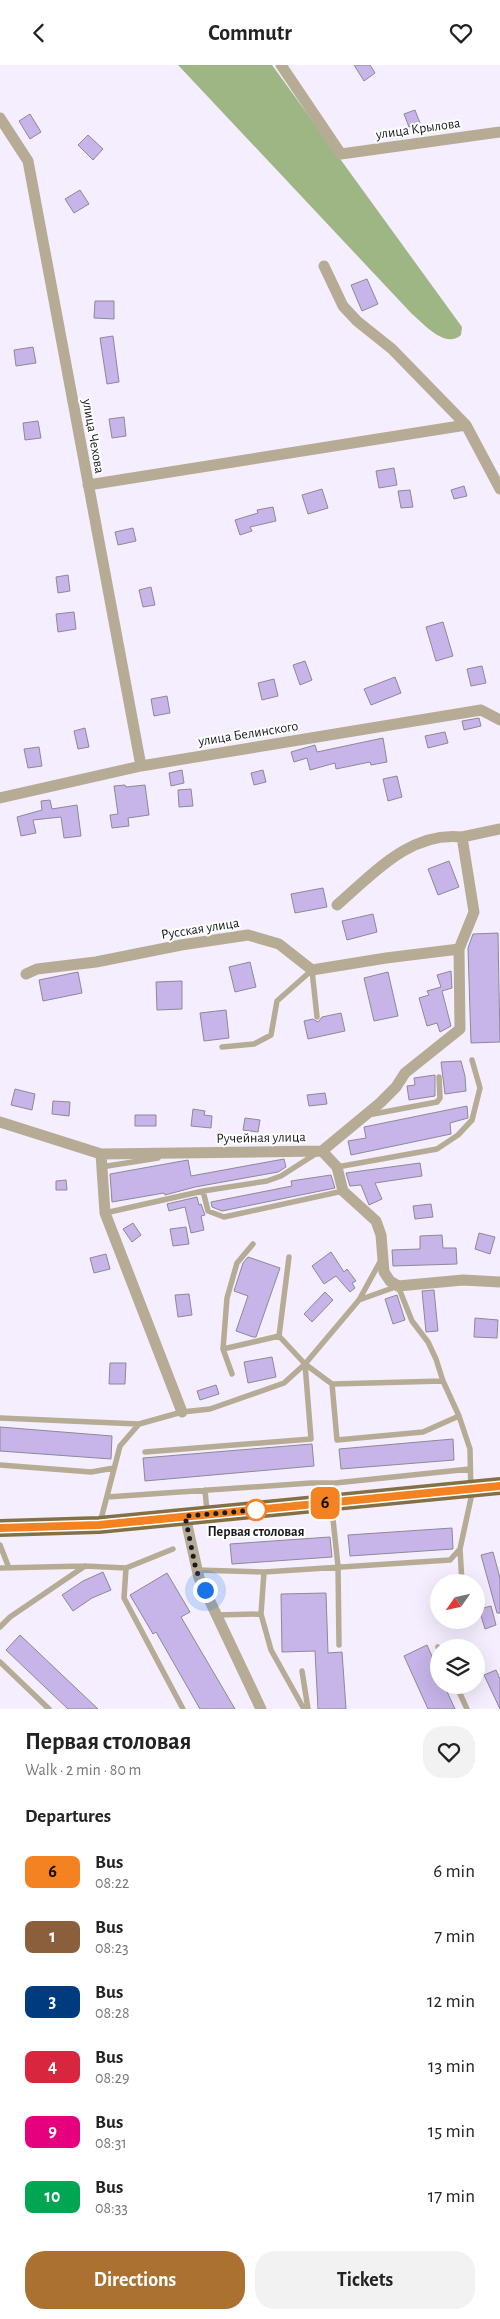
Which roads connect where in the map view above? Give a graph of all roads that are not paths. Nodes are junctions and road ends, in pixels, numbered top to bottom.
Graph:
1 (281, 65) edge
2 (0, 118) edge
3 (500, 132) edge
4 (324, 266) dead end
5 (466, 425) junction
6 (88, 485) junction
7 (500, 489) edge
8 (500, 720) edge
9 (141, 766) junction
10 (0, 798) edge
11 (500, 829) edge
12 (462, 837) junction
13 (337, 905) dead end
14 (459, 949) junction
15 (312, 971) junction
16 (26, 974) dead end
17 (317, 1017) dead end
18 (222, 1047) dead end
19 (472, 1060) dead end
20 (439, 1077) dead end
21 (366, 1116) junction
22 (0, 1122) edge
23 (322, 1151) junction
24 (101, 1154) junction
25 (160, 1157) dead end
26 (101, 1167) junction
27 (337, 1167) junction
28 (203, 1191) junction
29 (343, 1191) junction
30 (105, 1213) junction
31 (253, 1244) dead end
32 (289, 1257) dead end
33 (382, 1257) junction
34 (500, 1282) edge
35 (398, 1286) junction
36 (358, 1300) junction
37 (279, 1336) junction
38 (223, 1349) junction
39 (305, 1364) junction
40 (232, 1374) dead end
41 (443, 1381) junction
42 (332, 1384) junction
43 (182, 1412) junction
44 (459, 1416) junction
45 (0, 1418) edge
46 (140, 1424) junction
47 (145, 1452) dead end
48 (0, 1465) edge
49 (114, 1469) junction
50 (470, 1469) junction
51 (500, 1487) edge
52 (471, 1488) junction
53 (205, 1489) junction
54 (106, 1497) junction
55 (332, 1510) dead end
56 (208, 1514) junction
57 (185, 1516) junction
58 (99, 1525) junction
59 (0, 1528) edge
60 (0, 1545) edge
61 (173, 1549) dead end
62 (460, 1549) junction
63 (338, 1566) junction
64 (85, 1567) junction
65 (0, 1568) edge
66 (10, 1568) junction
67 (126, 1568) junction
68 (196, 1570) junction
69 (264, 1572) junction
70 (461, 1574) edge
71 (261, 1614) junction
72 (216, 1615) junction
73 (0, 1627) edge
74 (339, 1645) dead end
75 (0, 1662) edge
76 (302, 1671) dead end
77 (460, 1694) edge
78 (49, 1709) edge
79 (183, 1709) edge
80 (261, 1709) edge
81 (304, 1709) edge
82 (308, 1709) edge
83 (467, 1709) edge

1 - 3 street, улица Крылова
2 - 6 street, улица Чехова
4 - 5 street
5 - 6 street
5 - 7 street
6 - 9 street, улица Чехова
8 - 9 street, улица Белинского
9 - 10 street, улица Белинского
11 - 12 street
12 - 13 street
12 - 14 street
14 - 15 street
14 - 21 street
15 - 16 street, Русская улица
15 - 17 lane
15 - 18 lane
19 - 27 lane
20 - 21 lane
21 - 23 street
22 - 24 street, Ручейная улица
23 - 24 street, Ручейная улица
23 - 27 street, Ручейная улица
23 - 28 lane
24 - 26 street
25 - 26 lane
26 - 30 street
27 - 29 street, Ручейная улица
28 - 29 lane
28 - 30 lane
29 - 33 street
30 - 43 street
31 - 38 lane
32 - 37 lane
33 - 35 street
33 - 36 lane
34 - 35 street
35 - 36 lane
35 - 41 lane
36 - 39 lane
37 - 38 lane
37 - 39 lane
38 - 40 lane
39 - 42 lane
39 - 43 lane
39 - 47 lane
41 - 42 lane
41 - 44 lane
42 - 44 lane
43 - 46 lane
44 - 50 lane
45 - 46 lane
46 - 49 lane
48 - 49 lane
49 - 54 lane
50 - 52 lane
50 - 53 lane
51 - 52 main road
52 - 56 main road
52 - 62 lane
53 - 54 lane
53 - 56 lane
54 - 58 lane
55 - 63 lane
56 - 57 main road
57 - 58 main road
57 - 68 street
58 - 59 main road
60 - 66 lane
61 - 67 lane
62 - 63 lane
62 - 70 lane
63 - 69 lane
63 - 74 lane
64 - 66 lane
64 - 67 lane
64 - 73 lane
65 - 66 lane
67 - 79 lane
68 - 69 lane
68 - 72 street
69 - 71 lane
71 - 72 lane
71 - 81 lane
72 - 80 street
75 - 78 lane
76 - 82 lane
77 - 83 lane

